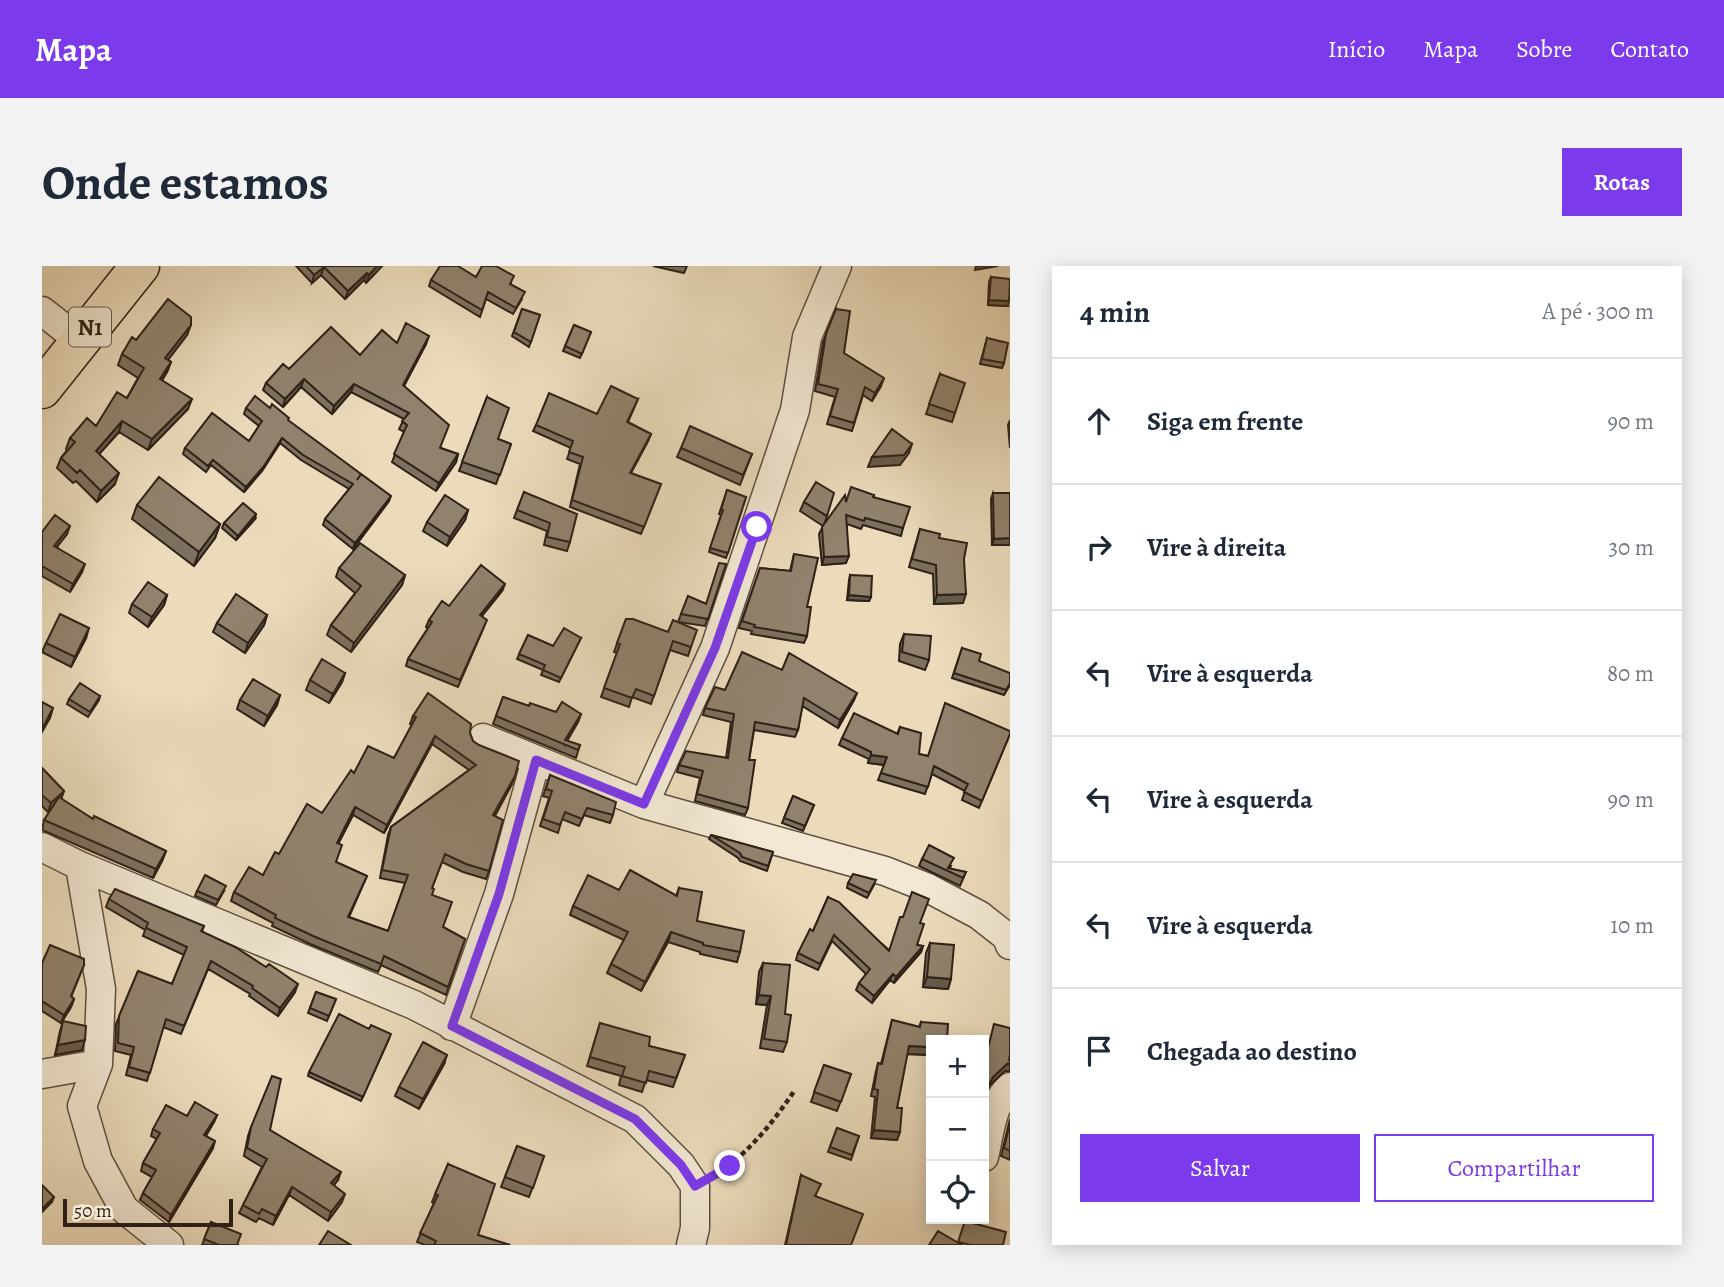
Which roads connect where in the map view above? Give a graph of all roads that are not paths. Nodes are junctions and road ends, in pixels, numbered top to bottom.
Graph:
1 (140, 266) edge
2 (837, 266) edge
3 (42, 311) edge
4 (79, 340) junction
5 (42, 389) edge
6 (483, 738) dead end
7 (536, 760) junction
8 (644, 804) junction
9 (42, 847) edge
10 (80, 866) junction
11 (1010, 945) edge
12 (452, 1026) junction
13 (98, 1064) junction
14 (42, 1074) edge
15 (1010, 1087) edge
16 (989, 1135) edge
17 (169, 1245) edge
18 (691, 1245) edge

1 - 4 highway, N1
2 - 8 street
3 - 4 street
4 - 5 highway, N1
6 - 7 street
7 - 8 street
7 - 12 street
8 - 11 street
9 - 10 street
10 - 12 street
10 - 13 street
12 - 18 street
13 - 14 street
13 - 17 street
15 - 16 street

